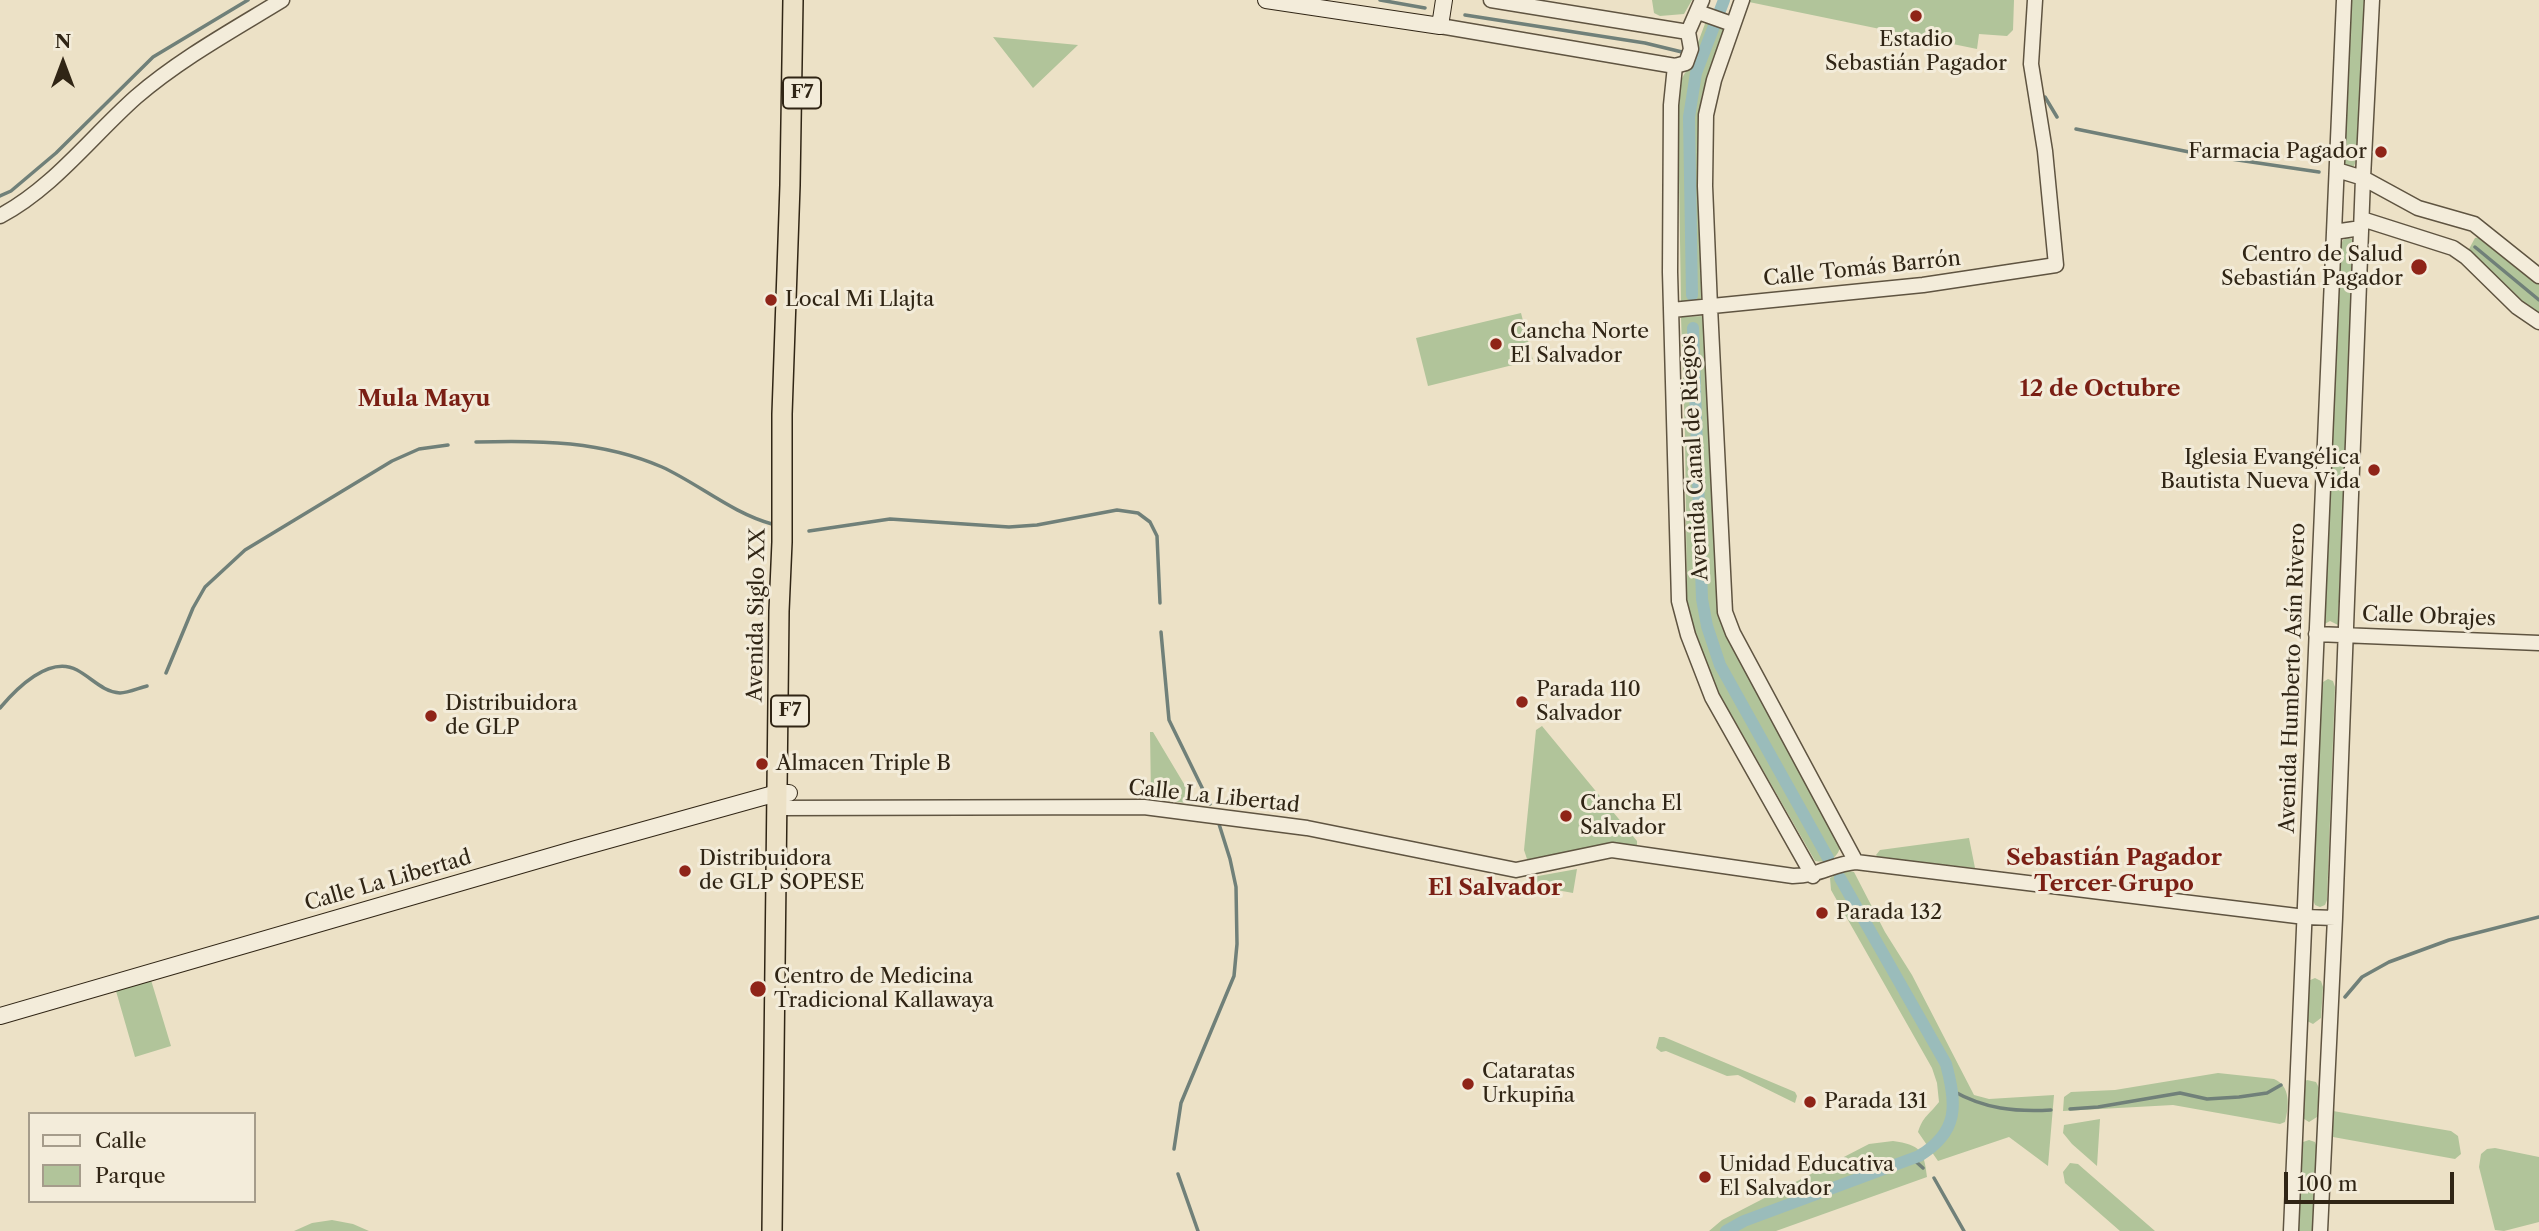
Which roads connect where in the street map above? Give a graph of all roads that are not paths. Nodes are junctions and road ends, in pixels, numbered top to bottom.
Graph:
1 (282, 0) edge
2 (793, 0) edge
3 (806, 0) edge
4 (1266, 0) edge
5 (1444, 0) edge
6 (1491, 0) edge
7 (1742, 0) edge
8 (2035, 0) edge
9 (2344, 0) edge
10 (2372, 0) edge
11 (1713, 14) edge
12 (1440, 26) junction
13 (1688, 32) junction
14 (1675, 66) junction
15 (2337, 170) junction
16 (2363, 178) junction
17 (0, 216) edge
18 (2362, 223) junction
19 (2333, 232) junction
20 (2539, 276) edge
21 (1710, 307) junction
22 (1672, 310) junction
23 (2539, 322) edge
24 (2316, 634) junction
25 (2346, 635) junction
26 (2539, 643) edge
27 (783, 800) junction
28 (1856, 862) junction
29 (1813, 876) junction
30 (2305, 917) junction
31 (2335, 918) junction
32 (0, 1016) edge
33 (772, 1231) edge
34 (783, 1231) edge
35 (2291, 1231) edge
36 (2320, 1231) edge

1 - 17 street
2 - 27 highway, Avenida Siglo XX / F7
3 - 27 highway, Avenida Siglo XX / F7
4 - 12 main road
5 - 12 main road
6 - 13 street
7 - 11 street, Avenida Canal de Riegos
8 - 21 street, Calle Tomás Barrón
9 - 15 street, Avenida Humberto Asín Rivero
10 - 16 street
11 - 13 street, Avenida Canal de Riegos
11 - 21 street, Avenida Canal de Riegos
12 - 14 street
13 - 14 street, Avenida Canal de Riegos
14 - 22 street, Avenida Canal de Riegos
15 - 16 street
15 - 19 street, Avenida Humberto Asín Rivero
16 - 18 street
16 - 20 street
18 - 19 street
18 - 23 street
18 - 25 street
19 - 24 street, Avenida Humberto Asín Rivero
21 - 22 street, Calle Tomás Barrón
21 - 28 street, Avenida Canal de Riegos
22 - 29 street, Avenida Canal de Riegos
24 - 25 street, Calle Obrajes
24 - 30 street, Avenida Humberto Asín Rivero
25 - 26 street, Calle Obrajes
25 - 31 street
27 - 29 street, Calle La Libertad
27 - 32 main road, Calle La Libertad
27 - 33 highway, Avenida Siglo XX / F7
27 - 34 highway, Avenida Siglo XX / F7
28 - 29 street
28 - 30 street
30 - 31 street
30 - 35 street, Avenida Humberto Asín Rivero
31 - 36 street

